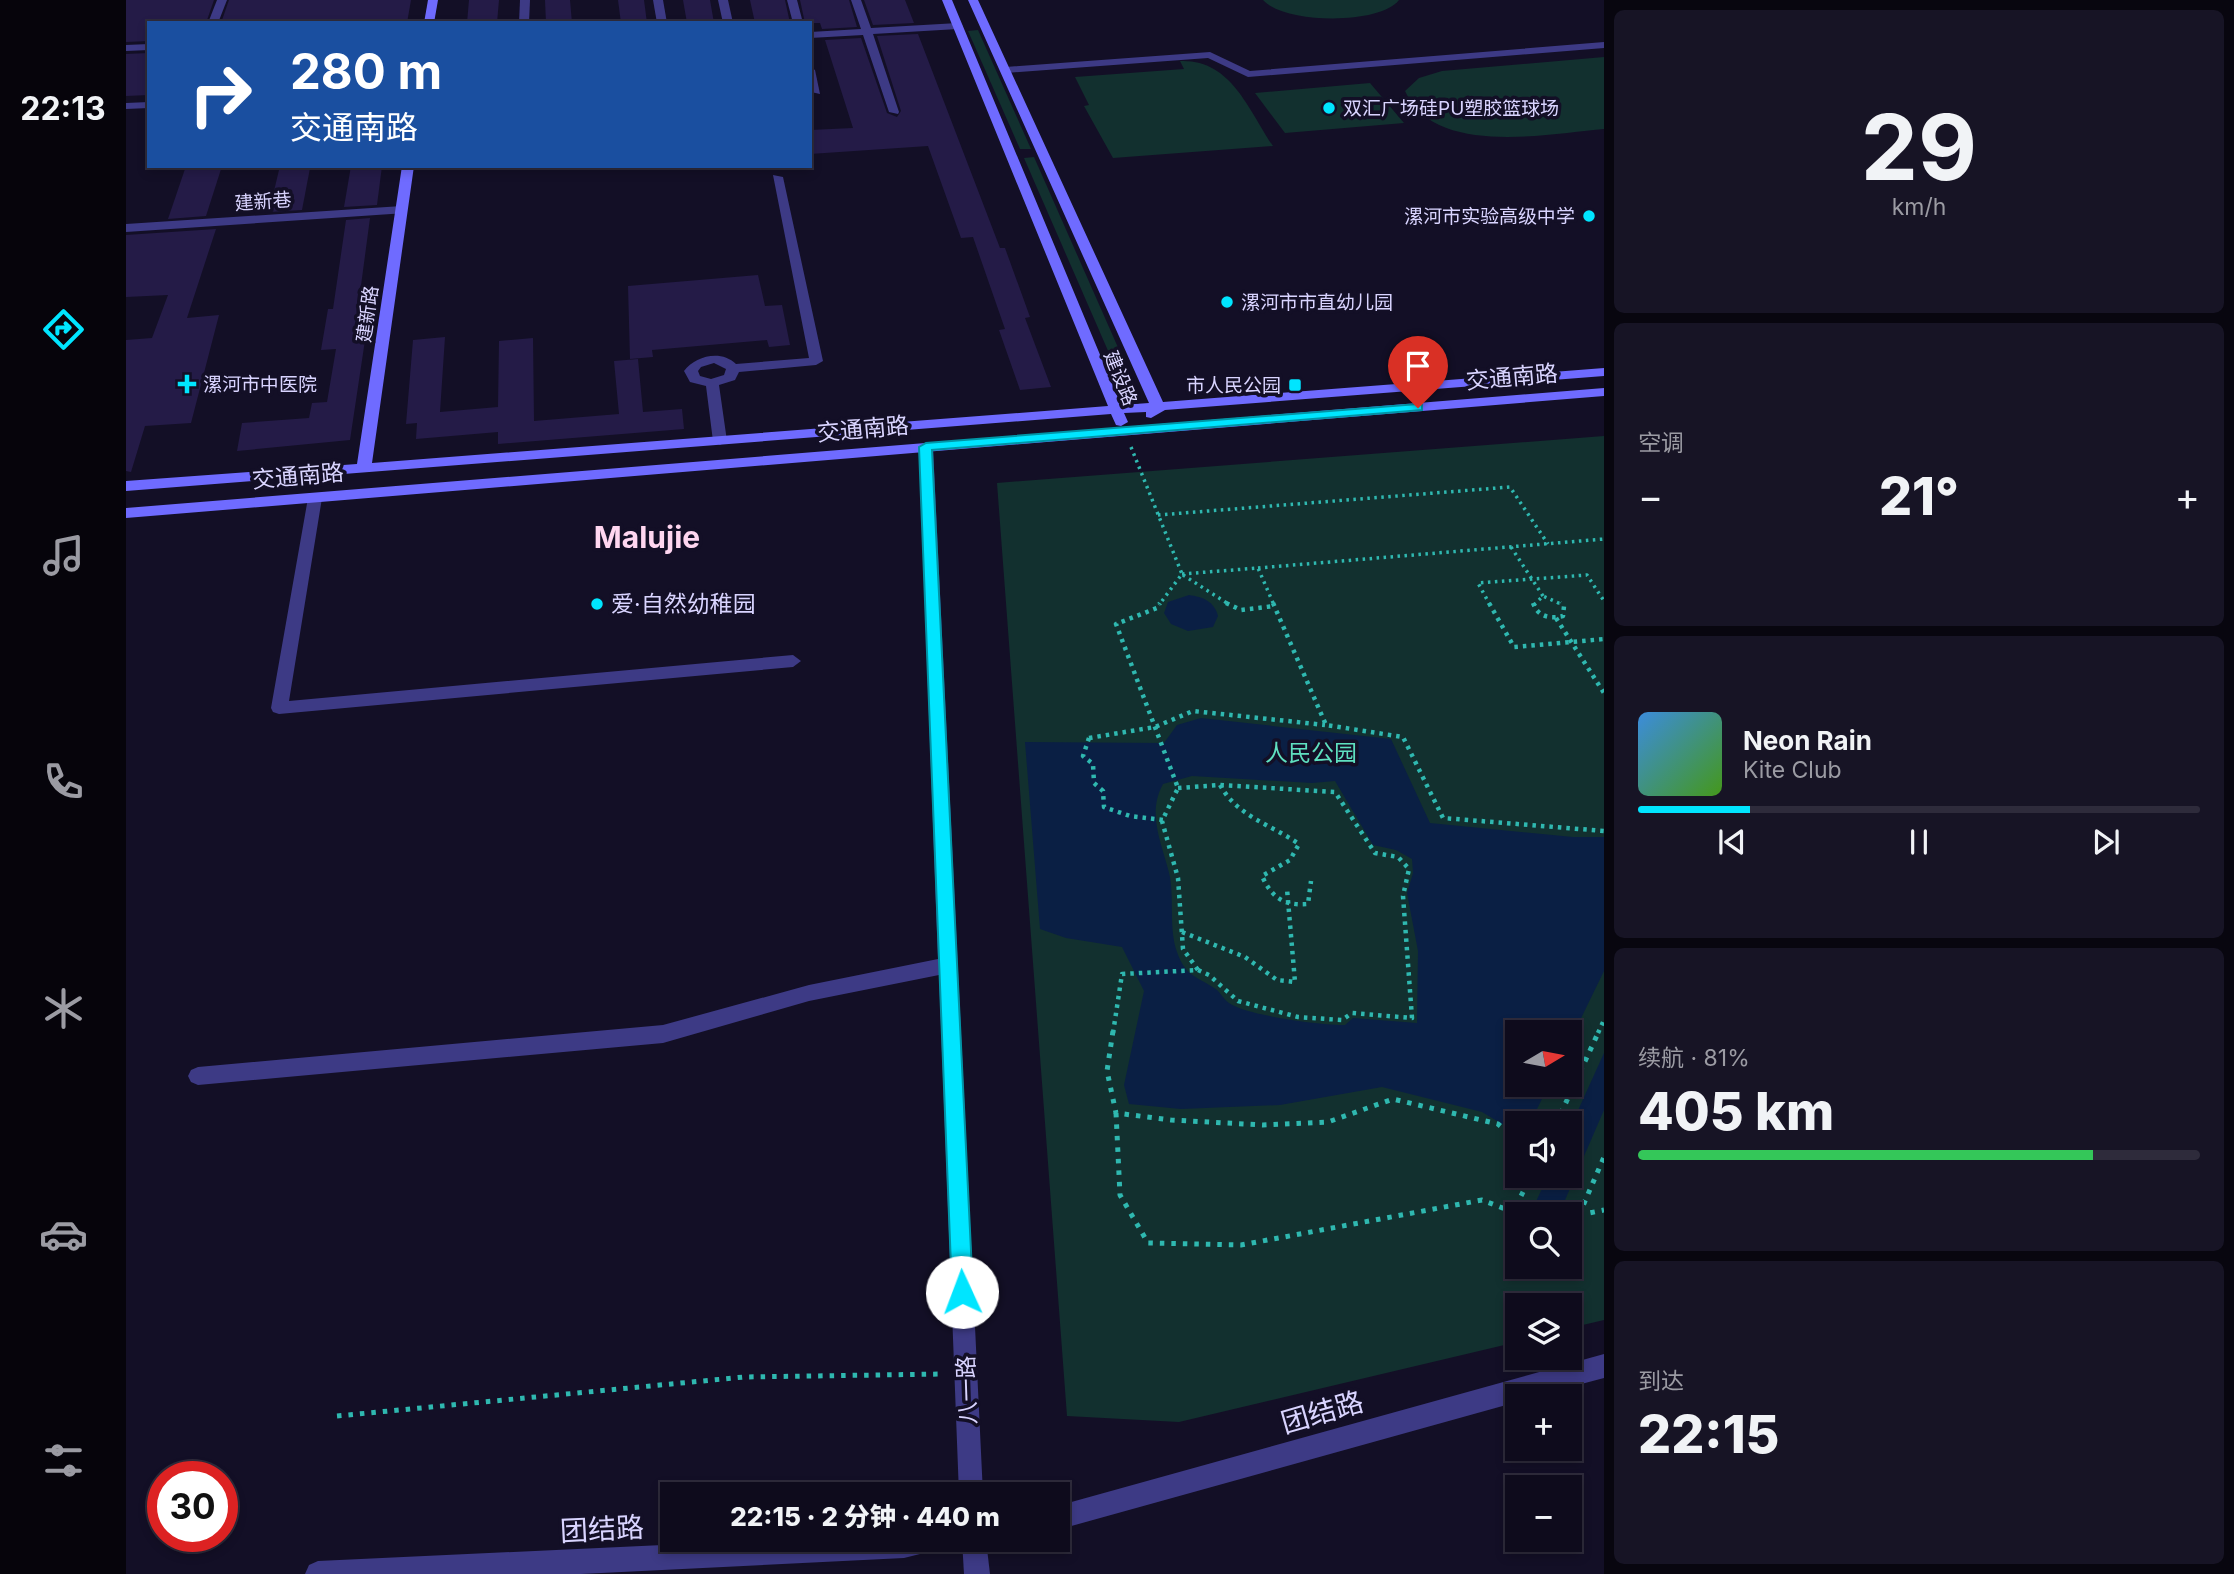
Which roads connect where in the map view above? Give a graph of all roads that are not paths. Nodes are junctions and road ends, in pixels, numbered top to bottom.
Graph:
1 (222, 0) edge
2 (433, 0) edge
3 (525, 0) edge
4 (658, 0) edge
5 (723, 0) edge
6 (792, 0) edge
7 (856, 0) edge
8 (947, 0) edge
9 (974, 0) edge
10 (214, 21) edge
11 (429, 21) edge
12 (524, 21) edge
13 (662, 21) edge
14 (728, 21) edge
15 (797, 21) edge
16 (984, 24) junction
17 (958, 26) junction
18 (867, 31) junction
19 (812, 35) edge
20 (1604, 45) edge
21 (147, 47) edge
22 (126, 48) edge
23 (1006, 70) junction
24 (812, 77) edge
25 (816, 92) dead end
26 (147, 105) edge
27 (126, 106) edge
28 (894, 112) dead end
29 (1027, 153) junction
30 (408, 168) edge
31 (777, 177) dead end
32 (402, 210) junction
33 (126, 228) edge
34 (733, 368) junction
35 (1604, 372) edge
36 (712, 383) junction
37 (1604, 392) edge
38 (1159, 409) junction
39 (1116, 412) junction
40 (1124, 432) junction
41 (720, 441) junction
42 (926, 447) junction
43 (722, 464) junction
44 (363, 467) junction
45 (126, 486) edge
46 (315, 498) junction
47 (126, 513) edge
48 (793, 660) dead end
49 (948, 965) junction
50 (198, 1076) dead end
51 (1604, 1366) edge
52 (971, 1482) edge
53 (1070, 1514) edge
54 (778, 1552) edge
55 (975, 1552) edge
56 (318, 1574) edge
57 (977, 1574) edge

1 - 10 street
2 - 11 main road
3 - 12 street
4 - 13 street
5 - 14 street
6 - 15 street
7 - 18 street
8 - 17 main road, 建设路
9 - 16 main road, 建设路
16 - 17 main road
16 - 23 main road, 建设路
17 - 18 street
17 - 29 main road, 建设路
18 - 19 street
18 - 28 street
20 - 23 street
21 - 22 street
23 - 29 main road, 建设路
24 - 25 street
26 - 27 street
29 - 38 main road, 建设路
29 - 39 main road, 建设路
30 - 32 main road, 建新路
31 - 34 street
32 - 33 street, 建新巷
32 - 44 main road, 建新路
34 - 36 street
34 - 36 street
35 - 38 main road, 交通南路
36 - 41 street
37 - 40 main road, 交通南路
38 - 39 main road, 交通南路
38 - 40 main road, 建设路
39 - 40 main road, 建设路
39 - 41 main road, 交通南路
40 - 42 main road, 交通南路
41 - 43 main road
41 - 44 main road, 交通南路
42 - 43 main road, 交通南路
42 - 49 street, 八一路
43 - 46 main road, 交通南路
44 - 45 main road, 交通南路
46 - 47 main road, 交通南路
46 - 48 street
49 - 50 street
49 - 52 street, 八一路
51 - 53 street, 团结路
54 - 56 street, 团结路
55 - 57 street

